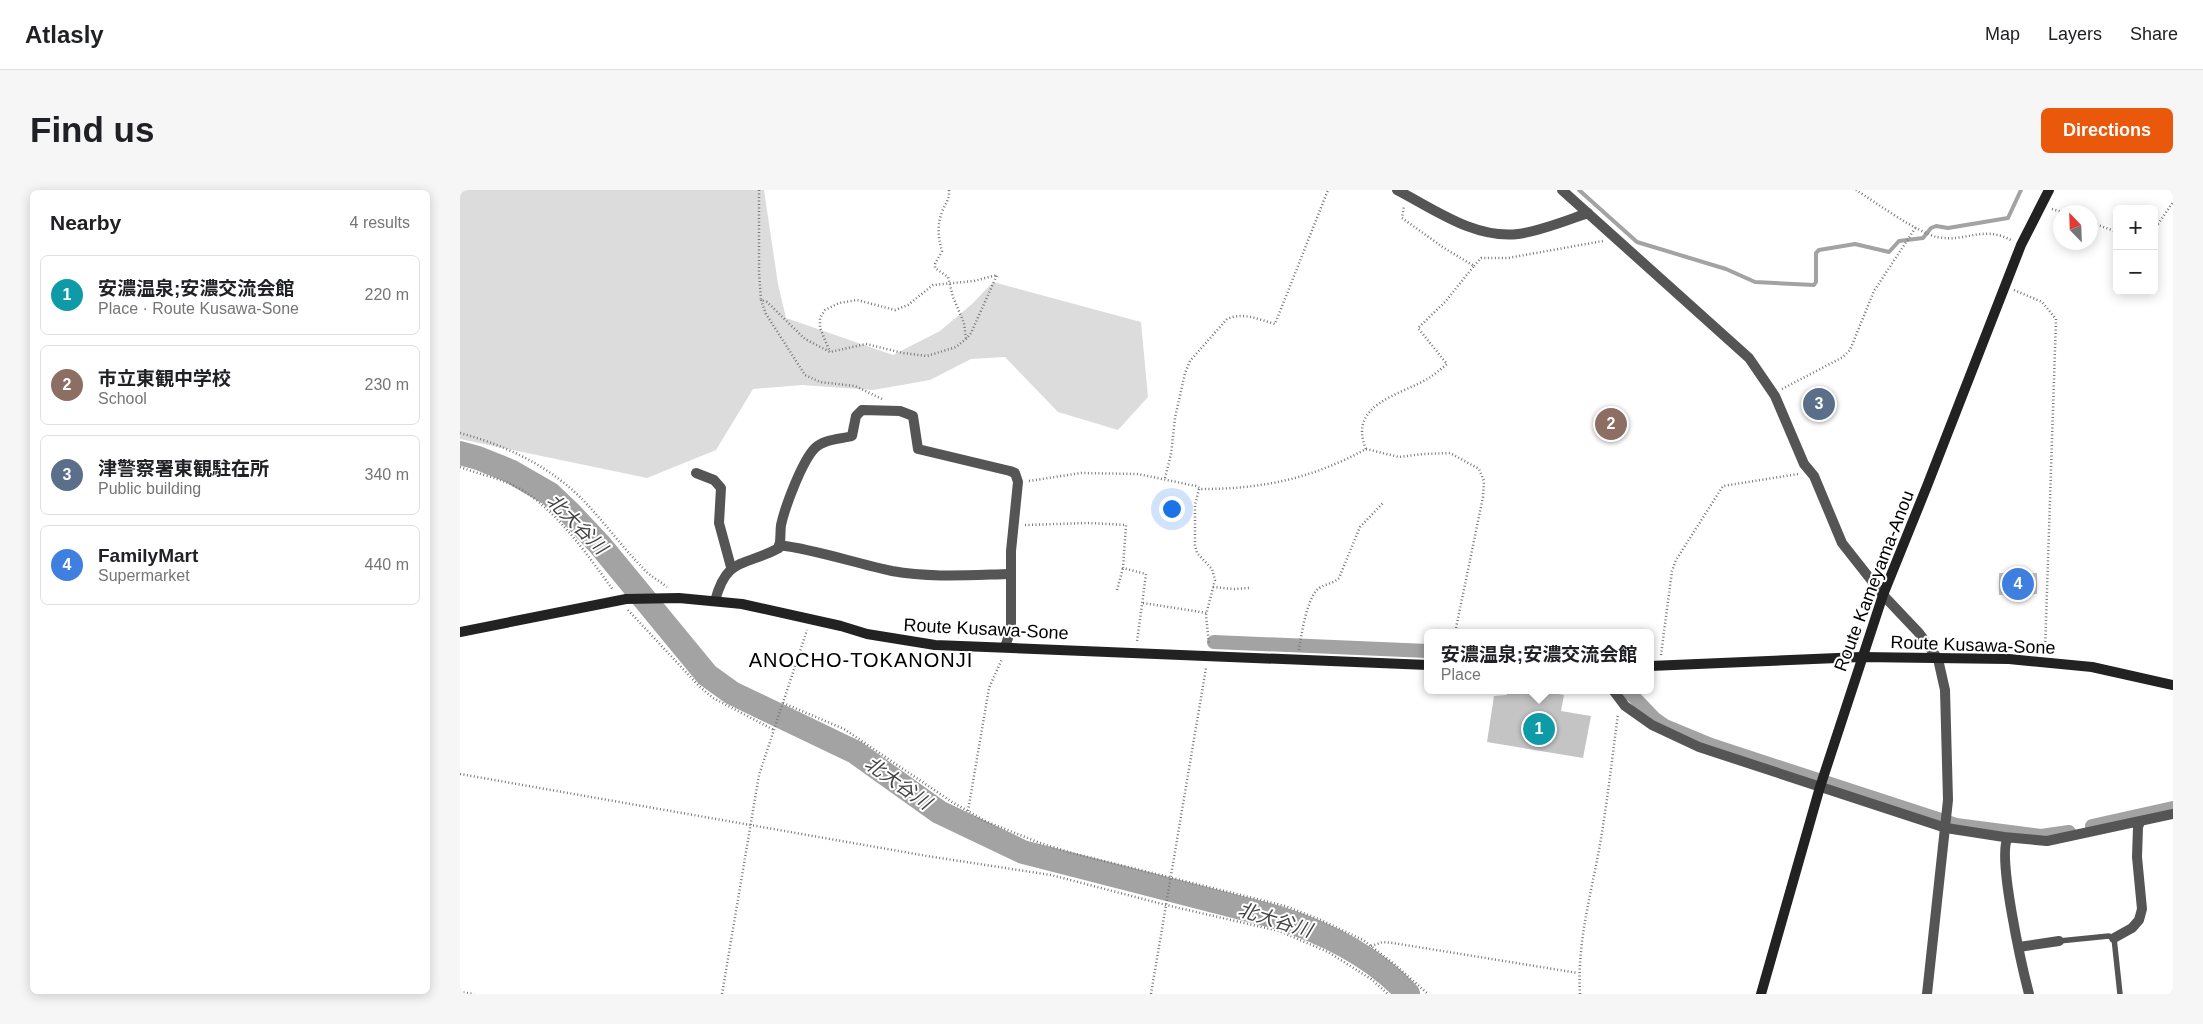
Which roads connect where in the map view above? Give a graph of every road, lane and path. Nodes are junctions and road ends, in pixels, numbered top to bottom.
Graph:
1 (759, 190) edge
2 (949, 190) edge
3 (1328, 190) edge
4 (1397, 190) edge
5 (1562, 190) edge
6 (1856, 190) edge
7 (2049, 190) edge
8 (1407, 195) junction
9 (2173, 202) edge
10 (1588, 213) junction
11 (2158, 224) edge
12 (2098, 225) edge
13 (1916, 227) junction
14 (2113, 231) edge
15 (1613, 236) junction
16 (2021, 245) junction
17 (1474, 266) junction
18 (950, 283) junction
19 (2005, 286) junction
20 (761, 300) junction
21 (966, 338) junction
22 (830, 352) junction
23 (1774, 394) junction
24 (900, 411) junction
25 (460, 433) edge
26 (1366, 449) junction
27 (1808, 470) junction
28 (696, 473) dead end
29 (1165, 478) junction
30 (1018, 482) junction
31 (1200, 488) junction
32 (1384, 502) dead end
33 (1013, 526) junction
34 (780, 545) junction
35 (731, 567) junction
36 (1123, 568) junction
37 (1010, 574) junction
38 (1214, 587) junction
39 (1249, 588) dead end
40 (1117, 590) dead end
41 (1883, 595) junction
42 (664, 598) junction
43 (715, 601) junction
44 (1142, 603) junction
45 (1206, 613) junction
46 (810, 619) junction
47 (1456, 629) edge
48 (460, 632) edge
49 (1004, 647) junction
50 (2045, 651) dead end
51 (1136, 652) junction
52 (1208, 655) junction
53 (1861, 657) junction
54 (1298, 659) junction
55 (1938, 660) junction
56 (1424, 665) edge
57 (1655, 666) edge
58 (2173, 685) edge
59 (1616, 694) edge
60 (783, 704) junction
61 (1625, 706) junction
62 (460, 774) edge
63 (1820, 787) junction
64 (968, 811) junction
65 (2173, 814) edge
66 (2140, 822) junction
67 (750, 824) junction
68 (1946, 828) junction
69 (2008, 838) junction
70 (1171, 877) junction
71 (1166, 903) junction
72 (2114, 938) junction
73 (2059, 941) joint
74 (1371, 946) junction
75 (2019, 947) junction
76 (1578, 973) junction
77 (460, 992) edge
78 (474, 994) edge
79 (722, 994) edge
80 (1151, 994) edge
81 (1388, 994) edge
82 (1428, 994) edge
83 (1580, 994) edge
84 (1761, 994) edge
85 (1927, 994) edge
86 (2029, 994) edge
87 (2120, 994) edge

1 - 20 path
2 - 18 path
3 - 29 path
4 - 8 street
5 - 10 street
6 - 13 path
7 - 16 main road, Route Kameyama-Anou
8 - 10 street
8 - 17 path
9 - 11 path
10 - 15 street
12 - 14 path
13 - 16 path
13 - 23 path
15 - 17 path
15 - 23 street
16 - 19 main road, Route Kameyama-Anou
17 - 26 path
18 - 21 path
18 - 21 path
18 - 22 path
19 - 41 main road, Route Kameyama-Anou
19 - 50 path
20 - 22 path
20 - 24 path
21 - 22 path
23 - 27 street
24 - 30 street
24 - 34 street
25 - 42 path
26 - 31 path
26 - 47 path
27 - 41 street
27 - 57 path
28 - 35 street
29 - 30 path
29 - 31 path
30 - 33 street
31 - 38 path
32 - 54 path
33 - 36 path
33 - 37 street
34 - 35 street
34 - 37 street
35 - 43 street
36 - 40 path
36 - 44 path
37 - 49 street
38 - 39 path
38 - 45 path
41 - 53 main road, Route Kameyama-Anou
41 - 55 street
42 - 43 main road, Route Kusawa-Sone
42 - 48 main road, Route Kusawa-Sone
43 - 46 main road, Route Kusawa-Sone
44 - 45 path
44 - 51 path
45 - 52 path
46 - 49 main road, Route Kusawa-Sone
46 - 60 path
49 - 51 main road, Route Kusawa-Sone
49 - 64 path
51 - 52 main road, Route Kusawa-Sone
52 - 54 main road, Route Kusawa-Sone
52 - 70 path
53 - 55 main road, Route Kusawa-Sone
53 - 57 main road, Route Kusawa-Sone
53 - 63 main road, Route Kameyama-Anou
54 - 56 main road, Route Kusawa-Sone
55 - 58 main road, Route Kusawa-Sone
55 - 68 street
59 - 61 street
60 - 64 path
60 - 67 path
61 - 63 street
61 - 76 path
62 - 67 path
63 - 68 street
63 - 84 main road, Route Kameyama-Anou
64 - 70 path
65 - 66 street
66 - 69 street
66 - 72 street
67 - 71 path
67 - 79 path
68 - 69 street
68 - 85 street
69 - 75 street
70 - 71 path
70 - 74 path
71 - 80 path
71 - 81 path
72 - 73 lane
72 - 87 lane
73 - 75 street
74 - 76 path
74 - 82 path
75 - 86 street
76 - 83 path
77 - 78 path

